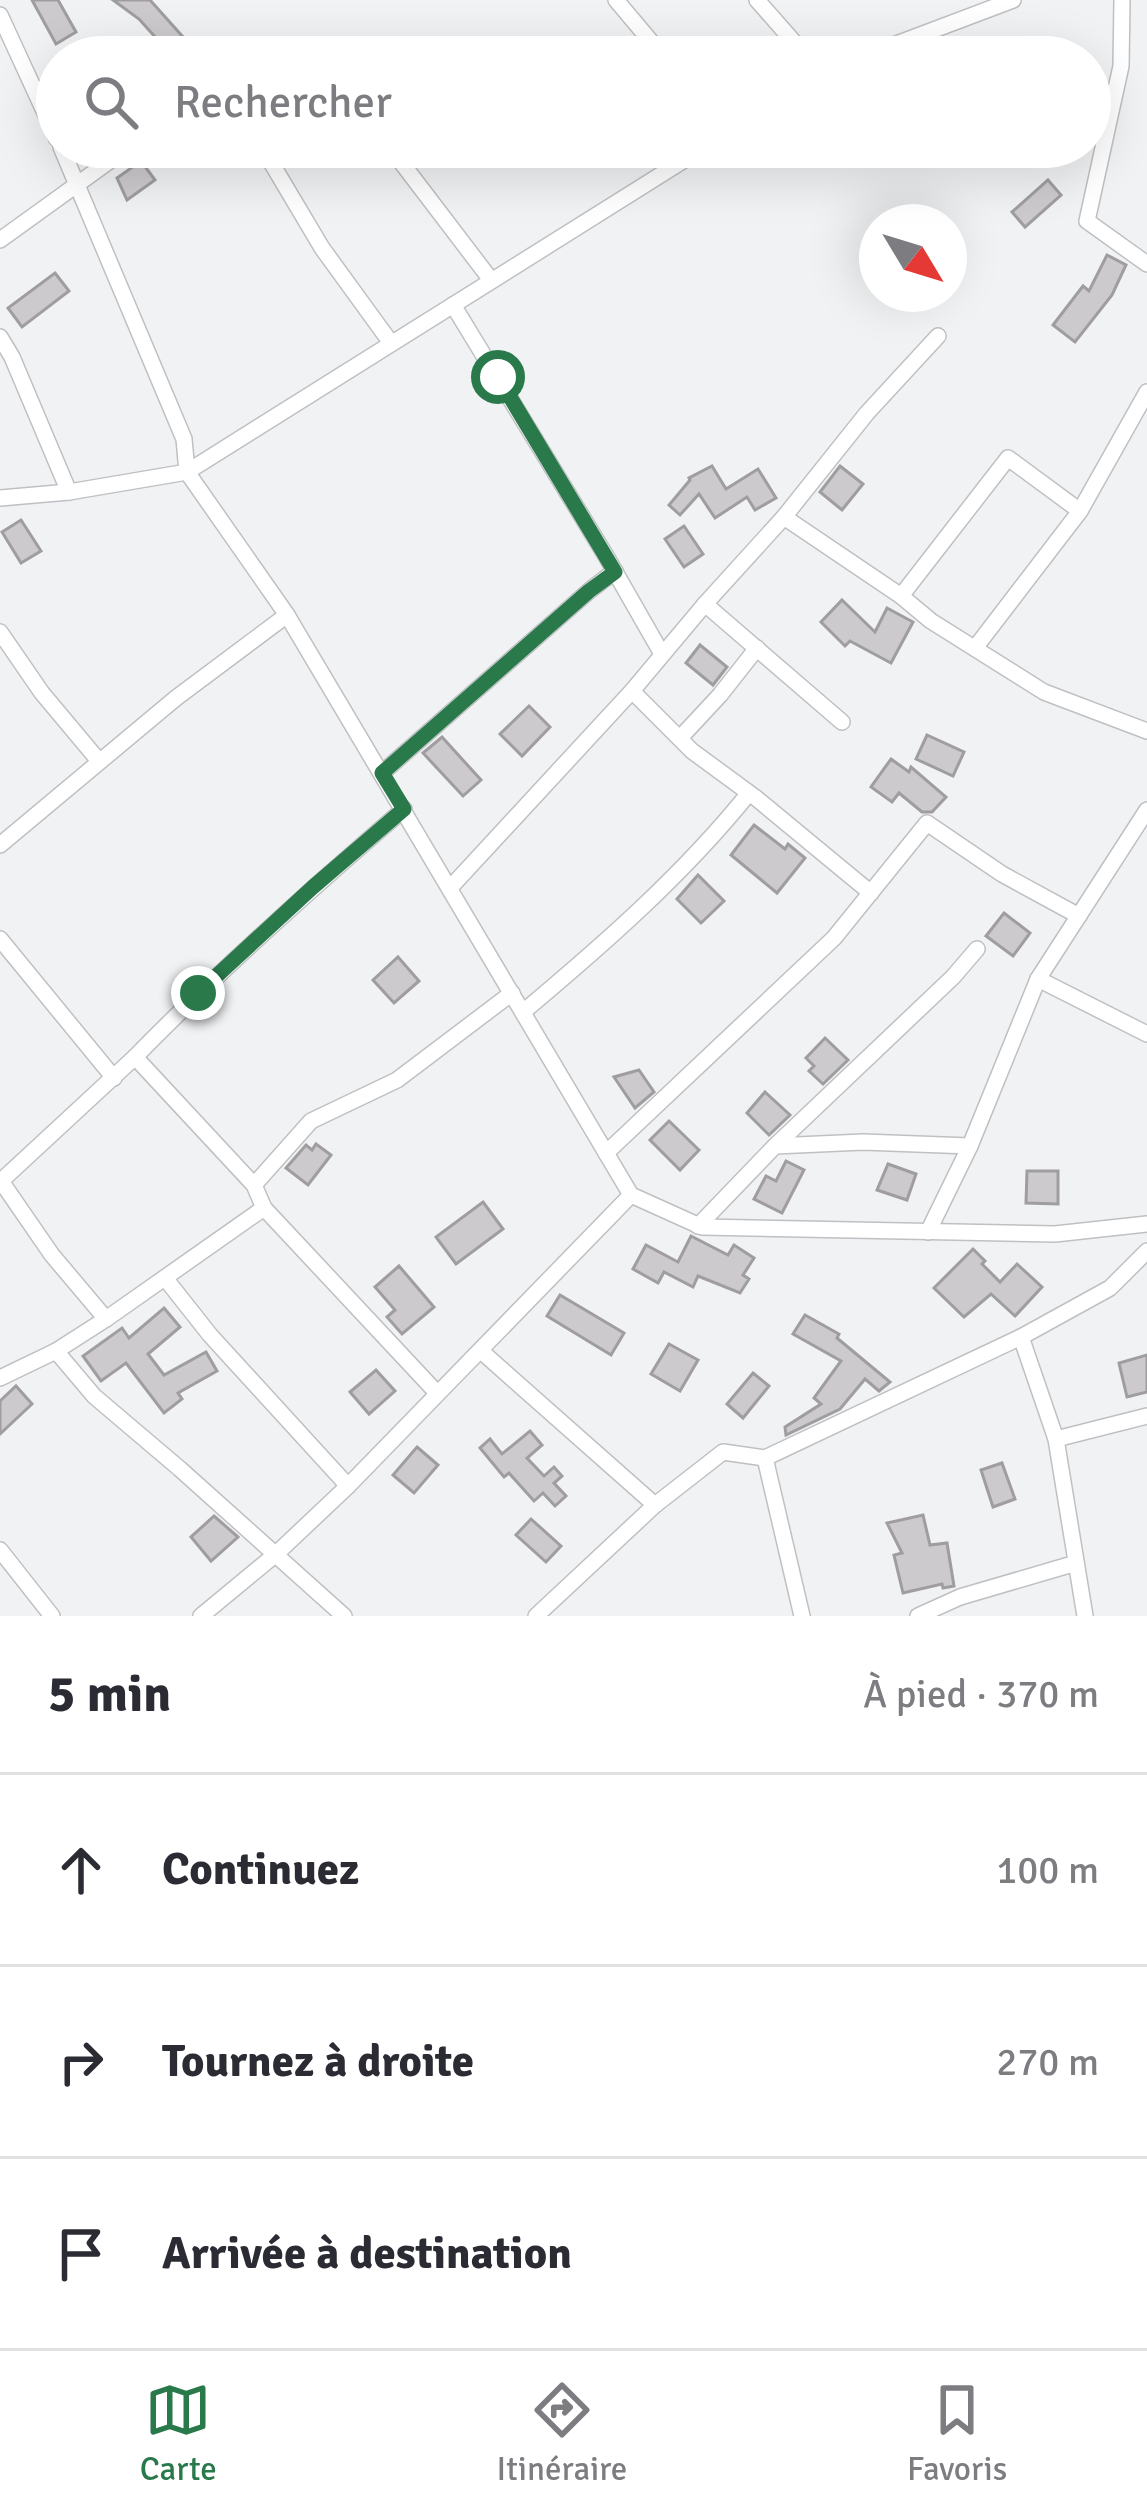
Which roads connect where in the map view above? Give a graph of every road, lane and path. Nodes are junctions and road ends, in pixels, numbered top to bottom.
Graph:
1 (616, 0) edge
2 (757, 0) edge
3 (1012, 0) edge
4 (1122, 0) edge
5 (0, 14) edge
6 (646, 36) edge
7 (789, 36) edge
8 (917, 36) edge
9 (36, 93) edge
10 (1111, 113) edge
11 (71, 168) edge
12 (100, 168) edge
13 (274, 168) edge
14 (406, 168) edge
15 (671, 168) edge
16 (1099, 168) edge
17 (78, 184) junction
18 (0, 240) edge
19 (1147, 264) edge
20 (491, 280) junction
21 (453, 305) junction
22 (938, 336) dead end
23 (0, 337) edge
24 (392, 343) junction
25 (1147, 392) edge
26 (187, 472) junction
27 (70, 492) junction
28 (0, 498) edge
29 (1080, 511) junction
30 (784, 517) junction
31 (615, 572) junction
32 (901, 596) junction
33 (705, 604) junction
34 (287, 615) junction
35 (0, 632) edge
36 (757, 648) junction
37 (975, 648) junction
38 (662, 654) junction
39 (632, 691) junction
40 (842, 722) dead end
41 (1147, 731) edge
42 (680, 738) junction
43 (99, 761) junction
44 (382, 773) junction
45 (749, 793) junction
46 (404, 809) junction
47 (1144, 822) edge
48 (0, 845) edge
49 (451, 888) junction
50 (871, 893) junction
51 (1079, 916) junction
52 (0, 939) edge
53 (977, 949) dead end
54 (1038, 979) junction
55 (512, 993) junction
56 (523, 1012) junction
57 (1147, 1034) edge
58 (134, 1057) junction
59 (114, 1078) junction
60 (775, 1146) junction
61 (970, 1146) junction
62 (606, 1153) junction
63 (0, 1181) edge
64 (254, 1185) junction
65 (632, 1196) junction
66 (264, 1208) junction
67 (1147, 1224) edge
68 (698, 1226) junction
69 (928, 1232) junction
70 (1147, 1250) edge
71 (165, 1277) junction
72 (106, 1319) junction
73 (1021, 1337) junction
74 (56, 1351) junction
75 (481, 1352) junction
76 (0, 1378) edge
77 (436, 1393) junction
78 (1147, 1416) edge
79 (1056, 1439) junction
80 (765, 1457) junction
81 (348, 1486) junction
82 (655, 1505) junction
83 (0, 1550) edge
84 (276, 1554) junction
85 (1076, 1563) junction
86 (52, 1616) edge
87 (201, 1616) edge
88 (344, 1616) edge
89 (536, 1616) edge
90 (802, 1616) edge
91 (918, 1616) edge
92 (1085, 1616) edge

1 - 6 street
2 - 7 street
3 - 8 street
4 - 10 street
5 - 9 street
11 - 17 street
12 - 17 street
13 - 24 street
14 - 20 street
15 - 20 street
16 - 19 street
17 - 18 street
17 - 26 street
20 - 21 street
21 - 24 street
21 - 31 street
22 - 30 street
23 - 27 street
24 - 26 street
25 - 29 street
26 - 27 street
26 - 34 street
27 - 28 street
29 - 32 street
29 - 37 street
30 - 32 street
30 - 33 street
31 - 38 street
31 - 44 street
32 - 37 street
33 - 36 street
33 - 38 street
34 - 43 street
34 - 44 street
35 - 43 street
36 - 40 street
36 - 42 street
37 - 41 street
38 - 39 street
39 - 42 street
39 - 49 street
42 - 45 street
43 - 48 street
44 - 46 street
45 - 50 street
45 - 56 street
46 - 49 street
46 - 58 street
47 - 51 street
49 - 55 street
50 - 51 street
50 - 62 street
51 - 54 street
52 - 59 street
53 - 60 street
54 - 57 street
54 - 61 street
55 - 56 street
55 - 64 street
56 - 62 street
58 - 59 street
58 - 64 street
59 - 63 street
60 - 61 street
60 - 68 street
61 - 69 street
62 - 65 street
63 - 72 street
64 - 66 street
65 - 68 street
65 - 75 street
66 - 71 street
66 - 77 street
67 - 69 street
68 - 69 street
70 - 73 street
71 - 72 street
71 - 81 street
72 - 74 street
73 - 79 street
73 - 80 street
74 - 76 street
74 - 84 street
75 - 77 street
75 - 82 street
77 - 81 street
78 - 79 street
79 - 85 street
80 - 82 street
80 - 90 street
81 - 84 street
82 - 89 street
83 - 86 street
84 - 87 street
84 - 88 street
85 - 91 street
85 - 92 street

